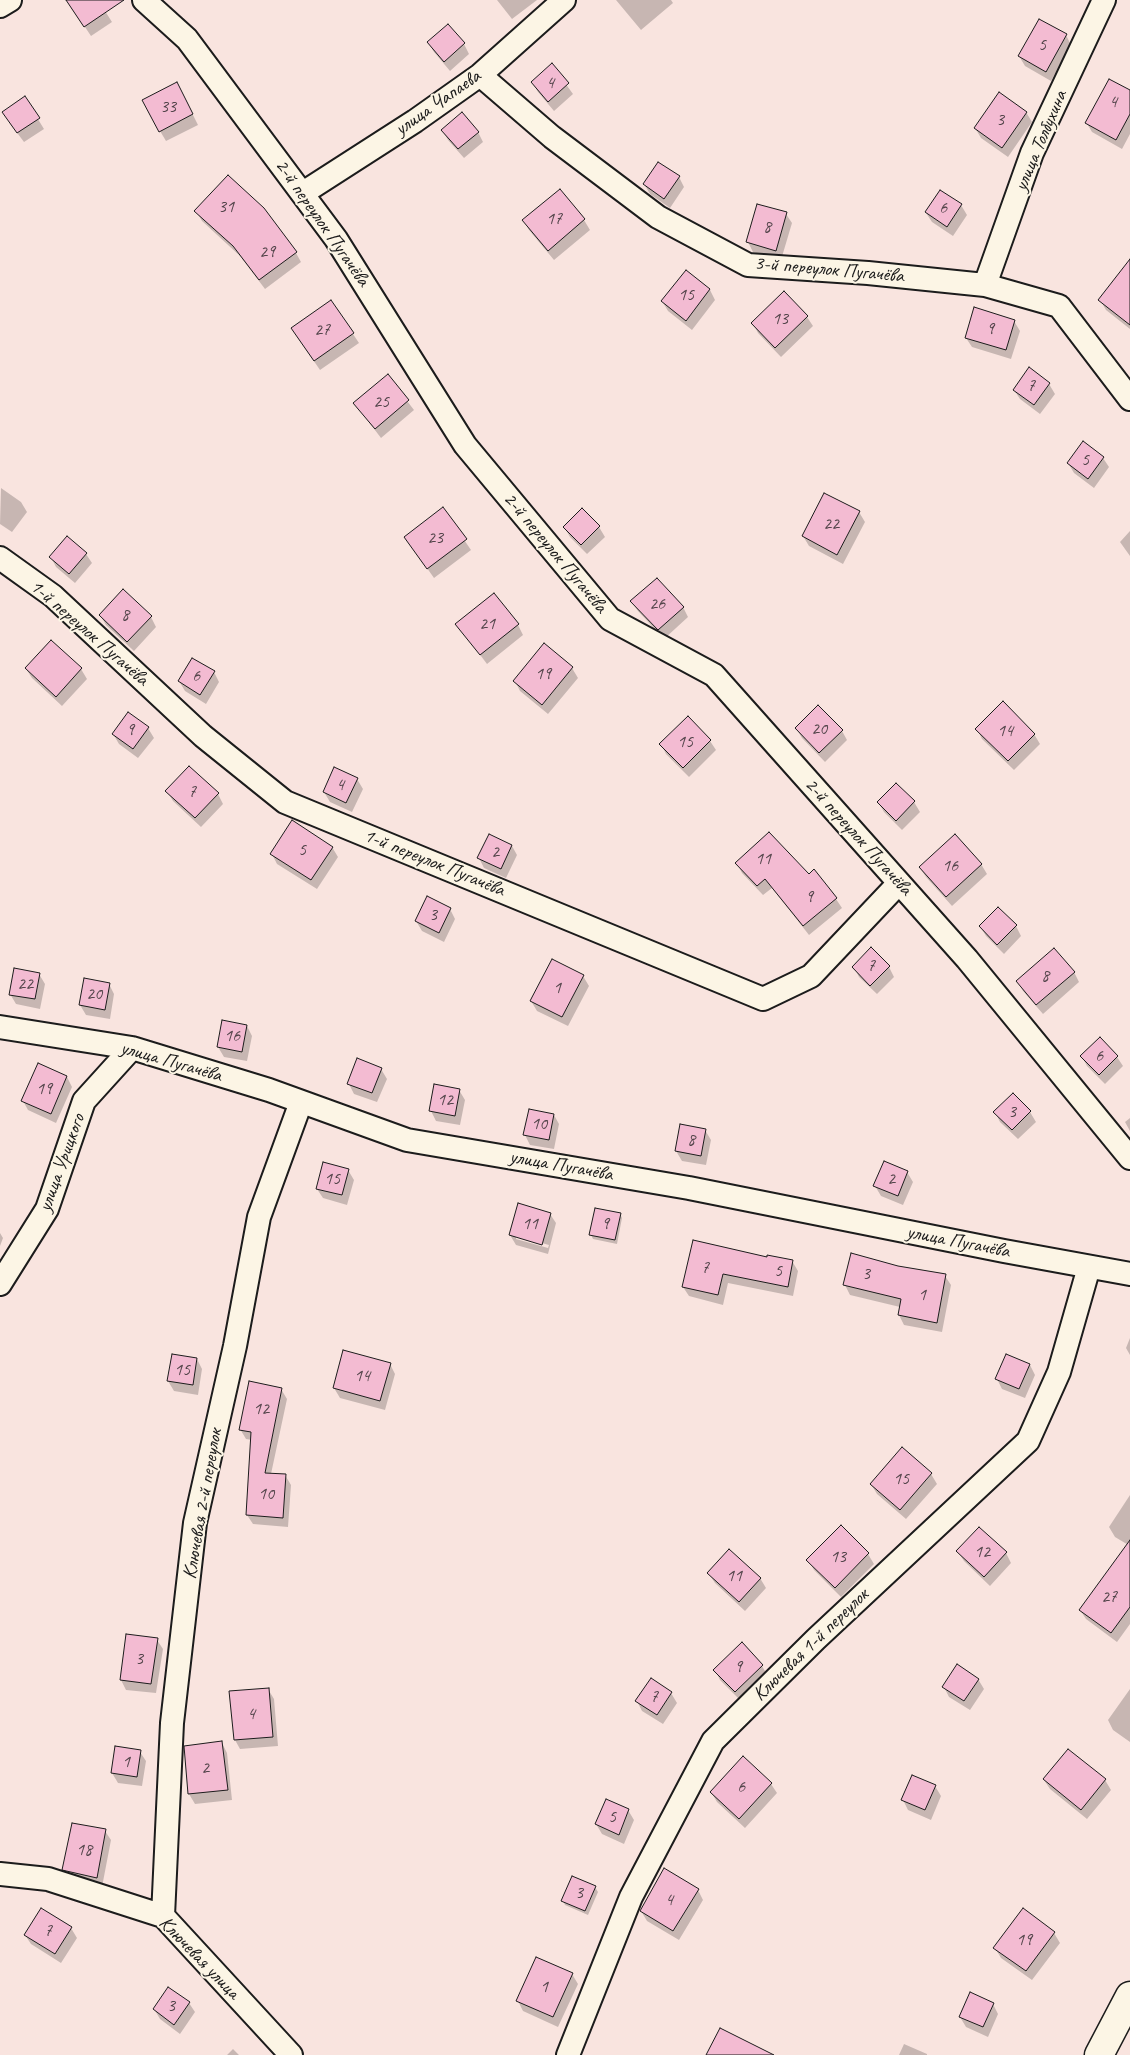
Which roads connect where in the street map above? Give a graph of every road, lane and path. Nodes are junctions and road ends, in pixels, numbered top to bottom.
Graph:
1 (10, 0) edge
2 (144, 0) edge
3 (564, 0) edge
4 (1104, 0) edge
5 (0, 6) edge
6 (480, 75) junction
7 (302, 193) junction
8 (986, 285) junction
9 (1130, 398) edge
10 (0, 558) edge
11 (899, 883) junction
12 (0, 1027) edge
13 (132, 1048) junction
14 (301, 1102) junction
15 (1130, 1158) edge
16 (1089, 1267) junction
17 (1130, 1274) edge
18 (0, 1284) edge
19 (0, 1874) edge
20 (163, 1916) junction
21 (1130, 1996) edge
22 (291, 2055) edge
23 (568, 2055) edge
24 (1099, 2055) edge

1 - 5 street
2 - 7 street, 2-й переулок Пугачёва
3 - 6 street, улица Чапаева
4 - 8 street, улица Толбухина
6 - 7 street, улица Чапаева
6 - 8 street, 3-й переулок Пугачёва
7 - 11 street, 2-й переулок Пугачёва
8 - 9 street, 3-й переулок Пугачёва
10 - 11 street, 1-й переулок Пугачёва
11 - 15 street, 2-й переулок Пугачёва
12 - 13 street, улица Пугачёва
13 - 14 street, улица Пугачёва
13 - 18 street, улица Урицкого
14 - 16 street, улица Пугачёва
14 - 20 street, Ключевая 2-й переулок
16 - 17 street, улица Пугачёва
16 - 23 street, Ключевая 1-й переулок
19 - 20 street, Ключевая улица
20 - 22 street, Ключевая улица
21 - 24 main road

